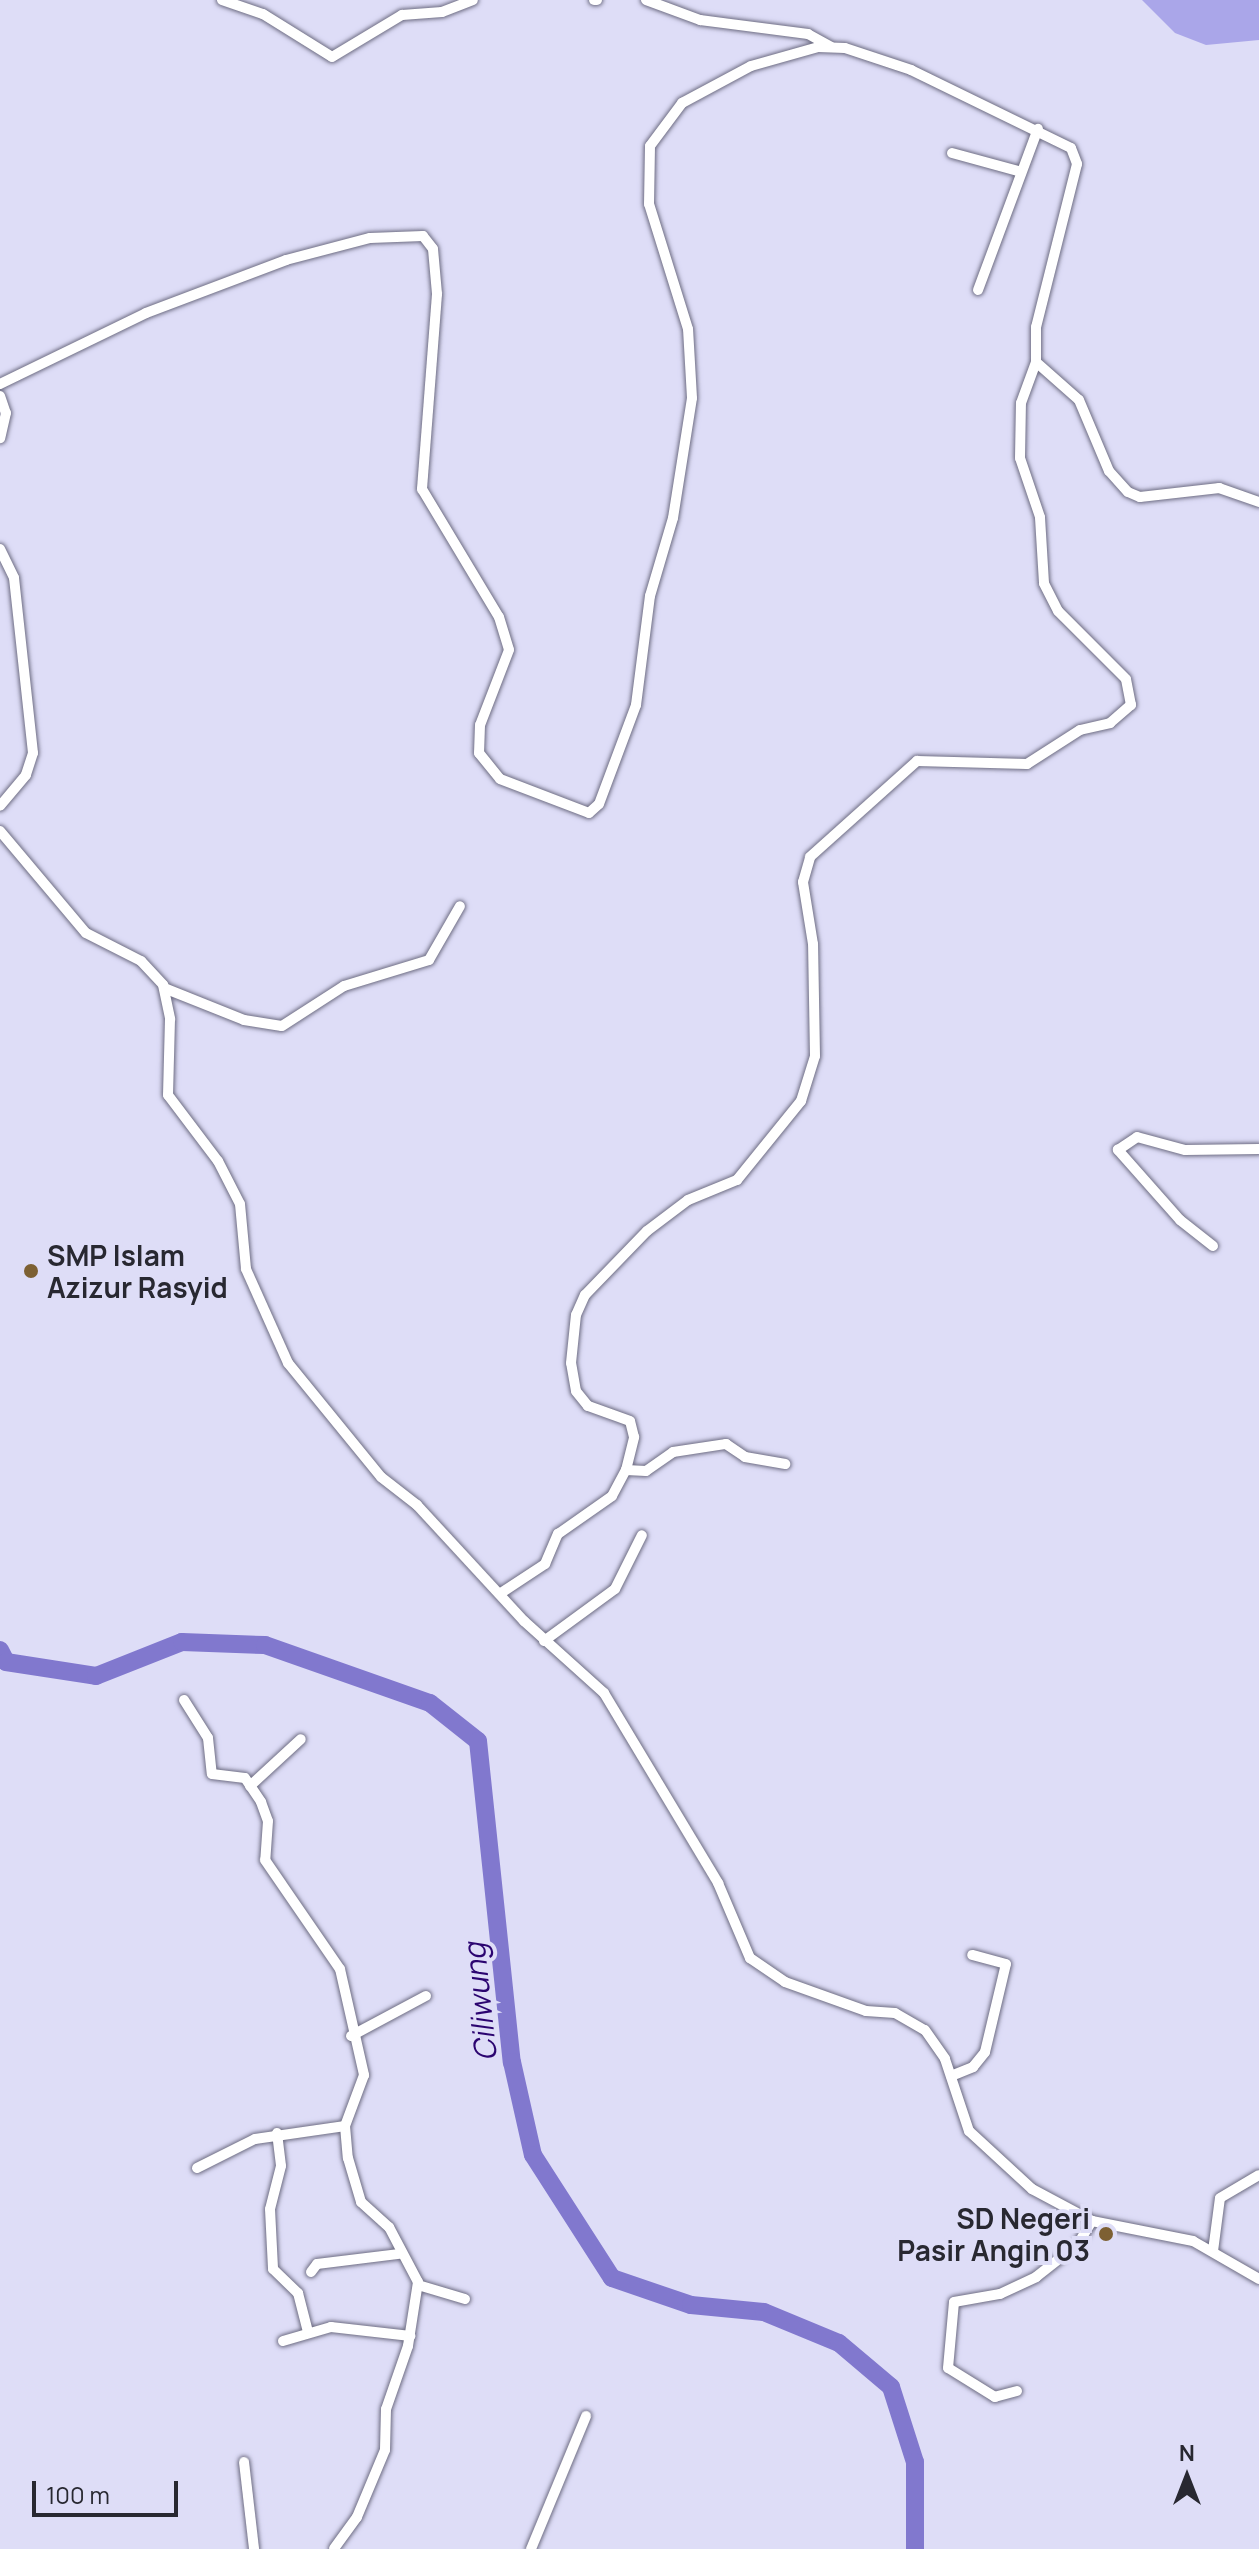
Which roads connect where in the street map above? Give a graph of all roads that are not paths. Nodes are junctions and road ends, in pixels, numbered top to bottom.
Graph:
1 (222, 0) edge
2 (473, 0) edge
3 (646, 0) edge
4 (845, 48) junction
5 (1038, 129) junction
6 (952, 153) dead end
7 (1018, 171) junction
8 (978, 290) dead end
9 (1036, 362) junction
10 (0, 384) edge
11 (0, 396) edge
12 (0, 438) edge
13 (1259, 502) edge
14 (0, 549) edge
15 (0, 806) edge
16 (0, 831) edge
17 (460, 906) dead end
18 (164, 988) junction
19 (1259, 1149) edge
20 (1213, 1246) dead end
21 (785, 1464) dead end
22 (626, 1470) junction
23 (642, 1535) dead end
24 (501, 1593) junction
25 (544, 1641) junction
26 (184, 1700) dead end
27 (301, 1739) dead end
28 (250, 1786) junction
29 (972, 1955) dead end
30 (426, 1996) dead end
31 (351, 2036) junction
32 (951, 2076) junction
33 (345, 2126) junction
34 (277, 2133) junction
35 (197, 2168) dead end
36 (1259, 2175) edge
37 (1092, 2221) junction
38 (1213, 2251) junction
39 (399, 2254) junction
40 (311, 2272) dead end
41 (1259, 2279) edge
42 (418, 2285) junction
43 (465, 2299) dead end
44 (308, 2332) junction
45 (410, 2336) junction
46 (283, 2341) dead end
47 (1017, 2391) dead end
48 (586, 2416) dead end
49 (244, 2462) dead end
50 (254, 2549) edge
51 (334, 2549) edge
52 (531, 2549) edge

1 - 2 street
3 - 4 street
4 - 5 street
4 - 10 street
5 - 7 street
5 - 9 street
6 - 7 street
7 - 8 street
9 - 13 street
9 - 22 street
11 - 12 street
14 - 15 street
16 - 18 street
17 - 18 street
18 - 24 street
19 - 20 street
21 - 22 street
22 - 24 street
23 - 25 street
24 - 25 street
25 - 32 street
26 - 28 street
27 - 28 street
28 - 31 street
29 - 32 street
30 - 31 street
31 - 33 street
32 - 37 street
33 - 34 street
33 - 39 street
34 - 35 street
34 - 44 street
36 - 38 street
37 - 38 street
37 - 47 street
38 - 41 street
39 - 40 street
39 - 42 street
42 - 43 street
42 - 45 street
44 - 45 street
44 - 46 street
45 - 51 street
48 - 52 street
49 - 50 street

